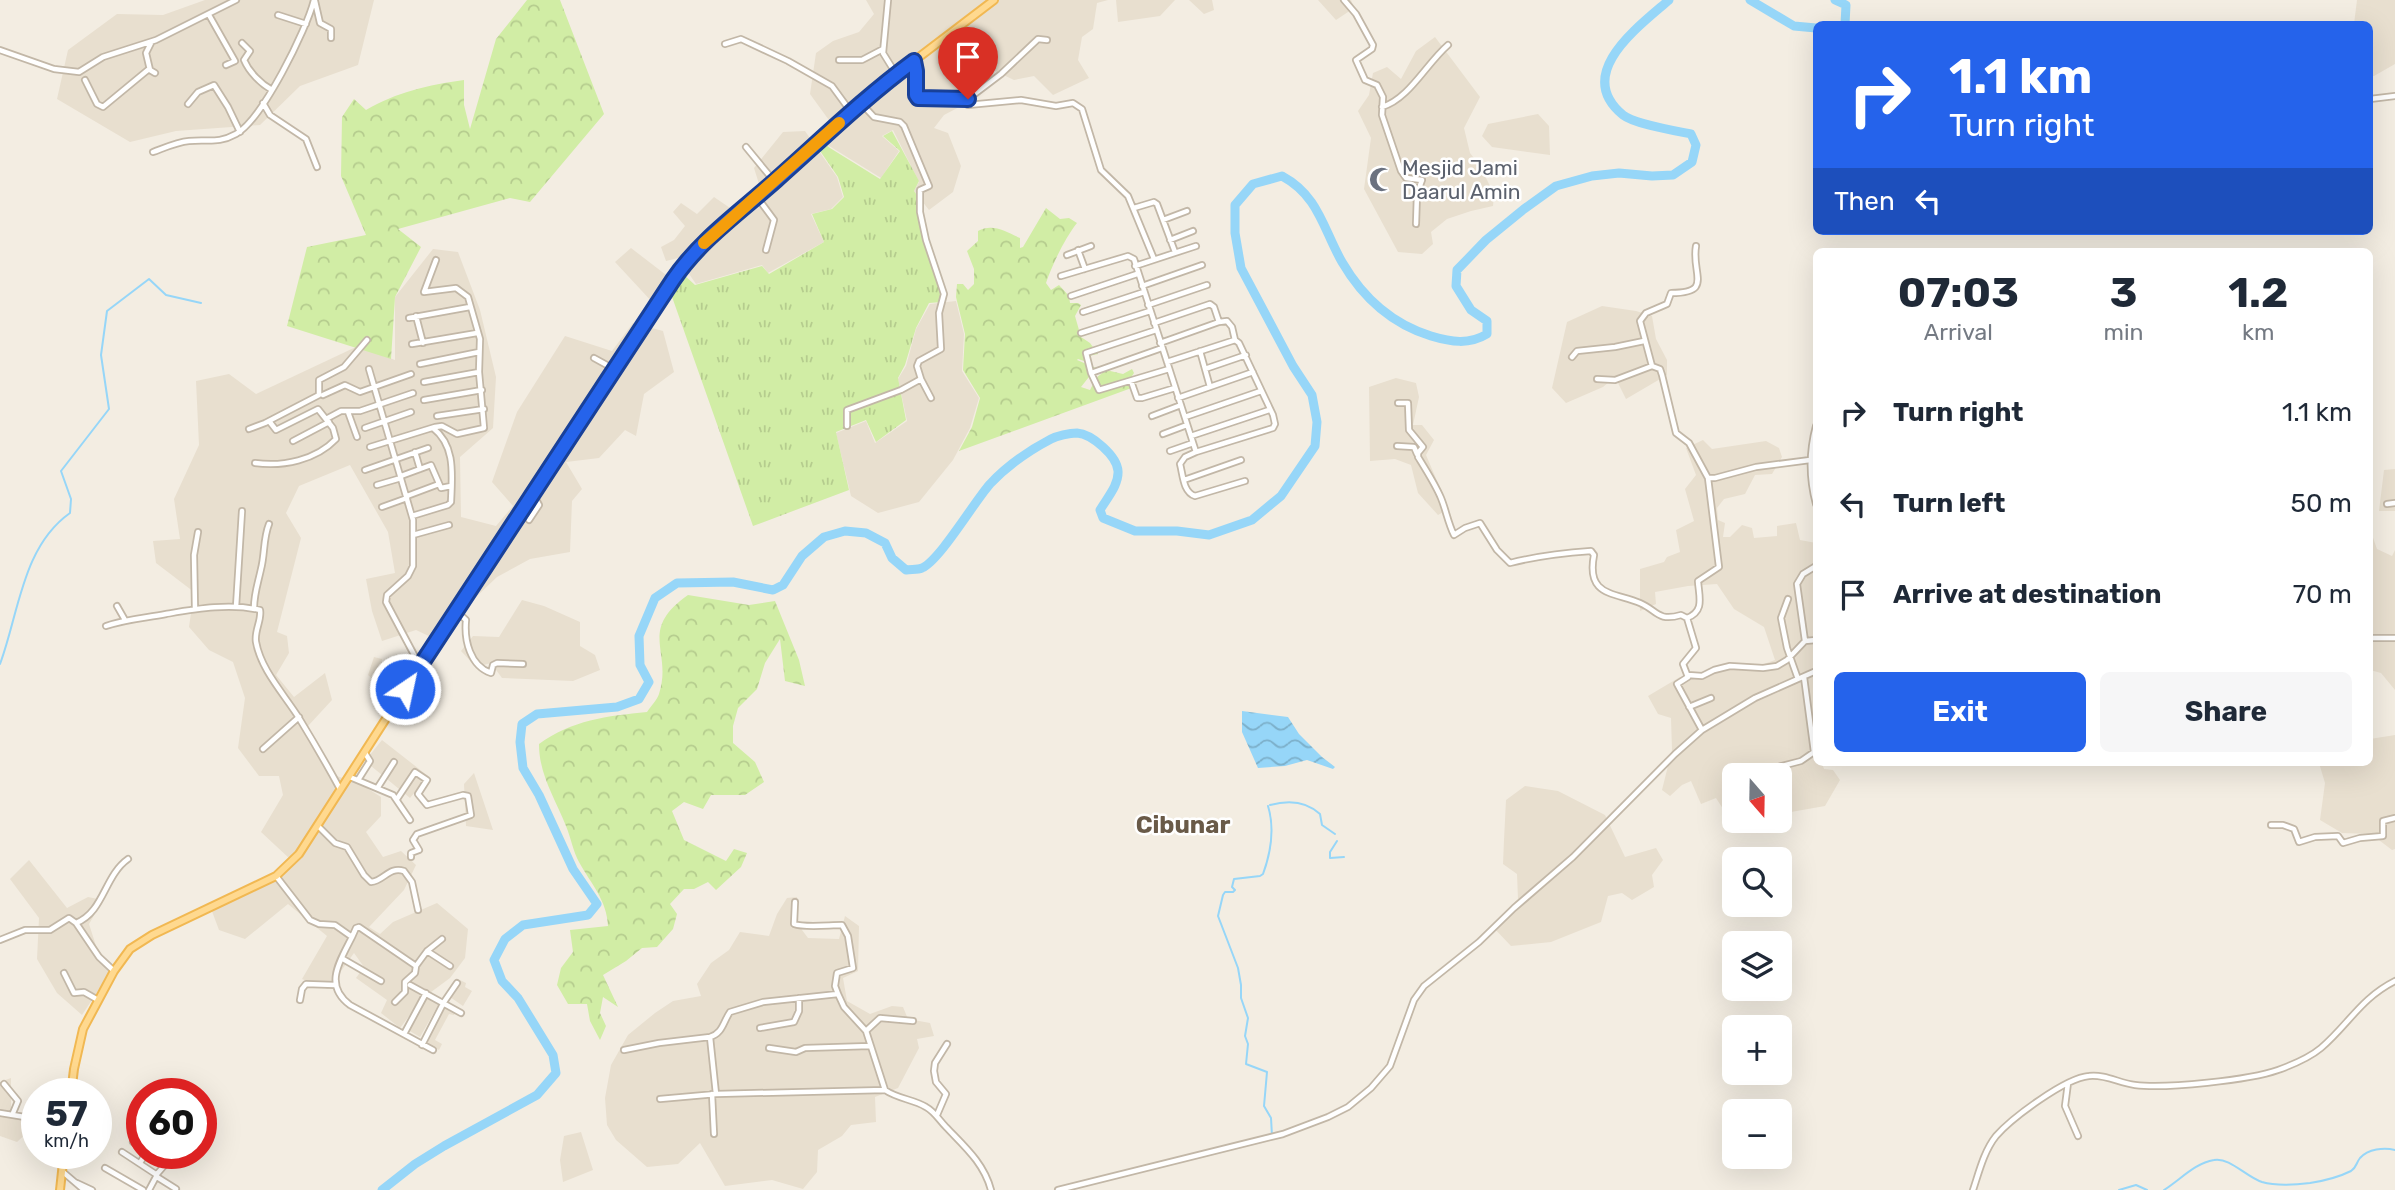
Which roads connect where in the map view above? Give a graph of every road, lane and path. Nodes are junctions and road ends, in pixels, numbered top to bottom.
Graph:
1 (236, 0) edge
2 (314, 0) edge
3 (888, 0) edge
4 (994, 0) edge
5 (1344, 0) edge
6 (209, 15) junction
7 (278, 15) dead end
8 (304, 23) junction
9 (331, 38) dead end
10 (942, 39) junction
11 (1047, 40) dead end
12 (151, 42) junction
13 (242, 43) dead end
14 (725, 44) dead end
15 (1448, 45) dead end
16 (883, 49) junction
17 (0, 50) edge
18 (839, 60) dead end
19 (914, 61) junction
20 (226, 65) dead end
21 (149, 69) junction
22 (155, 73) dead end
23 (896, 74) junction
24 (85, 80) dead end
25 (270, 89) junction
26 (2395, 96) edge
27 (968, 99) junction
28 (2373, 100) edge
29 (860, 102) junction
30 (263, 103) junction
31 (188, 104) dead end
32 (1382, 107) junction
33 (851, 112) junction
34 (240, 132) junction
35 (746, 147) dead end
36 (153, 152) dead end
37 (317, 167) dead end
38 (775, 181) junction
39 (757, 197) junction
40 (1134, 208) junction
41 (1187, 211) dead end
42 (1163, 220) junction
43 (1416, 224) dead end
44 (1193, 231) dead end
45 (1170, 240) junction
46 (1091, 246) dead end
47 (1196, 246) dead end
48 (1696, 246) dead end
49 (766, 250) dead end
50 (1079, 250) junction
51 (1175, 252) junction
52 (1067, 255) dead end
53 (1154, 259) junction
54 (436, 260) dead end
55 (1202, 265) dead end
56 (1135, 266) junction
57 (1085, 269) junction
58 (1138, 274) junction
59 (1061, 276) dead end
60 (1207, 285) dead end
61 (1142, 286) junction
62 (1144, 292) junction
63 (1071, 296) dead end
64 (1148, 305) junction
65 (470, 307) junction
66 (1083, 312) dead end
67 (1150, 312) junction
68 (416, 316) junction
69 (409, 318) dead end
70 (1219, 322) junction
71 (1155, 327) junction
72 (477, 333) junction
73 (1082, 333) dead end
74 (367, 340) dead end
75 (1235, 340) junction
76 (1644, 341) junction
77 (422, 343) junction
78 (412, 344) dead end
79 (1161, 345) junction
80 (1200, 351) junction
81 (479, 352) junction
82 (1246, 355) junction
83 (1572, 357) dead end
84 (594, 358) dead end
85 (1167, 362) junction
86 (420, 363) dead end
87 (1653, 366) junction
88 (369, 369) dead end
89 (614, 369) junction
90 (1169, 369) junction
91 (1205, 369) junction
92 (479, 372) junction
93 (1253, 372) junction
94 (1091, 373) junction
95 (411, 374) dead end
96 (921, 379) junction
97 (1597, 379) dead end
98 (1131, 381) junction
99 (424, 382) dead end
100 (374, 387) junction
101 (1210, 387) junction
102 (1175, 388) junction
103 (482, 390) junction
104 (1261, 391) junction
105 (413, 393) dead end
106 (323, 395) dead end
107 (1178, 397) junction
108 (931, 398) dead end
109 (424, 400) dead end
110 (1398, 403) dead end
111 (379, 404) junction
112 (1181, 405) junction
113 (484, 409) junction
114 (1269, 410) junction
115 (348, 412) junction
116 (411, 412) dead end
117 (1152, 415) dead end
118 (437, 416) dead end
119 (1185, 417) junction
120 (269, 421) junction
121 (328, 421) junction
122 (384, 422) junction
123 (1187, 425) junction
124 (847, 426) dead end
125 (434, 427) junction
126 (365, 428) dead end
127 (249, 429) dead end
128 (1163, 434) dead end
129 (1191, 436) junction
130 (357, 438) dead end
131 (293, 441) dead end
132 (389, 441) junction
133 (1193, 443) junction
134 (1813, 443) edge
135 (1397, 446) dead end
136 (370, 447) dead end
137 (428, 448) dead end
138 (1170, 451) dead end
139 (415, 452) junction
140 (1196, 453) junction
141 (1418, 455) junction
142 (395, 458) junction
143 (1241, 460) dead end
144 (1810, 460) junction
145 (255, 463) dead end
146 (420, 469) junction
147 (365, 470) dead end
148 (401, 477) junction
149 (1708, 478) junction
150 (1184, 480) junction
151 (1245, 481) dead end
152 (439, 484) junction
153 (377, 485) dead end
154 (451, 486) junction
155 (1813, 491) edge
156 (533, 494) junction
157 (407, 497) junction
158 (2395, 503) edge
159 (2387, 504) dead end
160 (382, 507) dead end
161 (242, 511) dead end
162 (412, 516) junction
163 (529, 520) dead end
164 (268, 524) dead end
165 (449, 525) dead end
166 (198, 532) dead end
167 (413, 535) junction
168 (1813, 568) edge
169 (1788, 599) dead end
170 (117, 606) dead end
171 (236, 607) junction
172 (254, 608) junction
173 (195, 609) junction
174 (456, 611) junction
175 (1687, 618) junction
176 (125, 620) junction
177 (106, 626) dead end
178 (2373, 638) edge
179 (2395, 638) edge
180 (1813, 640) edge
181 (1805, 641) junction
182 (1790, 658) junction
183 (523, 664) dead end
184 (420, 666) junction
185 (1813, 672) edge
186 (1688, 675) junction
187 (1801, 678) junction
188 (1711, 698) dead end
189 (1689, 707) junction
190 (299, 717) junction
191 (1702, 730) junction
192 (1813, 746) edge
193 (263, 749) dead end
194 (365, 753) junction
195 (1813, 753) edge
196 (394, 762) dead end
197 (1792, 763) edge
198 (351, 777) junction
199 (358, 780) junction
200 (377, 787) junction
201 (340, 790) junction
202 (397, 799) junction
203 (2395, 818) edge
204 (410, 820) dead end
205 (2271, 825) dead end
206 (318, 826) junction
207 (411, 857) dead end
208 (128, 859) dead end
209 (276, 876) junction
210 (795, 902) dead end
211 (418, 910) dead end
212 (76, 923) junction
213 (352, 937) junction
214 (442, 939) dead end
215 (0, 940) edge
216 (427, 951) junction
217 (343, 959) junction
218 (416, 966) junction
219 (450, 966) dead end
220 (114, 971) junction
221 (64, 973) dead end
222 (381, 981) dead end
223 (2395, 981) edge
224 (457, 983) dead end
225 (335, 985) junction
226 (410, 985) dead end
227 (426, 993) junction
228 (838, 994) junction
229 (799, 999) junction
230 (98, 1000) junction
231 (300, 1000) dead end
232 (395, 1002) dead end
233 (444, 1002) junction
234 (461, 1013) dead end
235 (913, 1021) dead end
236 (760, 1028) dead end
237 (866, 1031) junction
238 (404, 1034) junction
239 (710, 1037) junction
240 (947, 1044) dead end
241 (422, 1045) junction
242 (870, 1046) junction
243 (769, 1048) dead end
244 (433, 1050) dead end
245 (624, 1051) dead end
246 (73, 1078) edge
247 (2068, 1082) junction
248 (4, 1083) dead end
249 (885, 1090) junction
250 (714, 1094) junction
251 (660, 1099) dead end
252 (0, 1114) edge
253 (12, 1114) junction
254 (937, 1115) junction
255 (21, 1116) edge
256 (714, 1134) dead end
257 (2078, 1136) dead end
258 (122, 1152) dead end
259 (126, 1154) edge
260 (107, 1169) edge
261 (148, 1169) edge
262 (162, 1169) edge
263 (62, 1171) joint
264 (157, 1176) junction
265 (80, 1187) edge
266 (176, 1189) edge
267 (60, 1190) edge
268 (92, 1190) edge
269 (143, 1190) edge
270 (149, 1190) edge
271 (991, 1190) edge
272 (1058, 1190) edge
273 (1973, 1190) edge

1 - 6 street
2 - 8 street
2 - 9 street
3 - 16 street
4 - 10 main road
5 - 32 street
6 - 12 street
6 - 20 street
7 - 8 street
8 - 25 street
10 - 19 main road
10 - 27 street
11 - 27 street
12 - 17 street
12 - 21 street
13 - 25 street
14 - 33 street
15 - 32 street
16 - 18 street
16 - 23 street
19 - 23 main road
19 - 27 street
21 - 22 street
21 - 24 street
23 - 29 main road
25 - 30 street
26 - 28 street
27 - 40 street
29 - 33 main road
29 - 96 street
30 - 34 street
30 - 37 street
31 - 34 street
32 - 43 street
33 - 38 main road
34 - 36 street
35 - 38 street
38 - 39 main road
39 - 49 street
39 - 89 main road
40 - 42 street
40 - 53 street
41 - 42 street
42 - 45 street
44 - 45 street
45 - 51 street
46 - 50 street
47 - 51 street
48 - 76 street
50 - 52 street
50 - 57 street
51 - 53 street
53 - 56 street
54 - 65 street
55 - 61 street
56 - 57 street
56 - 58 street
57 - 59 street
58 - 61 street
58 - 63 street
60 - 64 street
61 - 62 street
62 - 64 street
62 - 66 street
64 - 67 street
65 - 68 street
65 - 72 street
67 - 71 street
67 - 73 street
68 - 69 street
68 - 77 street
70 - 71 street
70 - 75 street
70 - 79 street
71 - 79 street
71 - 94 street
72 - 77 street
72 - 81 street
74 - 120 street
75 - 80 street
75 - 82 street
76 - 83 street
76 - 87 street
77 - 78 street
79 - 85 street
79 - 94 street
80 - 85 street
80 - 91 street
81 - 86 street
81 - 92 street
82 - 91 street
82 - 93 street
84 - 89 street
85 - 90 street
87 - 97 street
87 - 149 street
88 - 100 street
89 - 156 main road
90 - 98 street
90 - 102 street
91 - 101 street
92 - 99 street
92 - 103 street
93 - 101 street
93 - 104 street
94 - 98 street
95 - 100 street
96 - 108 street
96 - 124 street
98 - 102 street
100 - 106 street
100 - 111 street
101 - 107 street
102 - 107 street
103 - 109 street
103 - 113 street
104 - 114 street
104 - 119 street
105 - 111 street
107 - 112 street
110 - 141 street
111 - 115 street
111 - 122 street
112 - 117 street
112 - 119 street
113 - 118 street
113 - 125 street
114 - 129 street
114 - 140 street
115 - 121 street
115 - 130 street
116 - 122 street
119 - 123 street
120 - 121 street
120 - 127 street
121 - 131 street
121 - 145 street
122 - 126 street
122 - 132 street
123 - 128 street
123 - 129 street
125 - 132 street
125 - 154 street
129 - 133 street
132 - 136 street
132 - 142 street
133 - 138 street
133 - 140 street
134 - 144 street
135 - 141 street
137 - 139 street
139 - 142 street
139 - 146 street
140 - 150 street
141 - 175 street
142 - 147 street
142 - 148 street
143 - 150 street
144 - 149 street
144 - 155 street
146 - 148 street
146 - 152 street
148 - 153 street
148 - 157 street
149 - 175 street
150 - 151 street
152 - 154 street
152 - 157 street
154 - 162 street
156 - 163 street
156 - 174 main road
157 - 160 street
157 - 162 street
158 - 159 street
161 - 171 street
162 - 167 street
164 - 172 street
165 - 167 street
166 - 173 street
167 - 184 street
168 - 181 street
169 - 182 street
170 - 176 street
171 - 172 street
171 - 173 street
172 - 190 street
173 - 176 street
174 - 183 street
174 - 184 main road
175 - 186 street
176 - 177 street
178 - 179 street
180 - 181 street
181 - 182 street
182 - 186 street
182 - 187 street
184 - 194 main road
185 - 187 street
186 - 189 street
187 - 191 street
187 - 192 street
188 - 189 street
189 - 191 street
190 - 193 street
190 - 201 street
191 - 272 street
194 - 198 main road
194 - 199 street
195 - 197 street
196 - 200 street
198 - 199 street
198 - 201 main road
199 - 200 street
200 - 202 street
201 - 206 main road
202 - 204 street
202 - 207 street
203 - 205 street
206 - 209 main road
206 - 211 street
208 - 212 street
209 - 213 street
209 - 220 main road
210 - 228 street
212 - 215 street
212 - 220 street
213 - 217 street
213 - 218 street
214 - 216 street
216 - 218 street
216 - 219 street
217 - 222 street
217 - 225 street
218 - 232 street
220 - 230 main road
221 - 230 street
223 - 247 street
224 - 233 street
225 - 231 street
225 - 238 street
226 - 227 street
227 - 233 street
227 - 238 street
228 - 229 street
228 - 237 street
229 - 236 street
229 - 239 street
230 - 246 main road
233 - 234 street
233 - 241 street
235 - 237 street
237 - 242 street
238 - 241 street
239 - 245 street
239 - 250 street
240 - 254 street
241 - 244 street
242 - 243 street
242 - 249 street
247 - 257 street
247 - 273 street
248 - 253 street
249 - 250 street
249 - 254 street
250 - 251 street
250 - 256 street
252 - 253 street
253 - 255 street
254 - 271 street
258 - 259 street
260 - 269 street
261 - 264 street
262 - 264 street
263 - 265 street
263 - 267 main road
264 - 266 street
264 - 270 street
265 - 268 street

